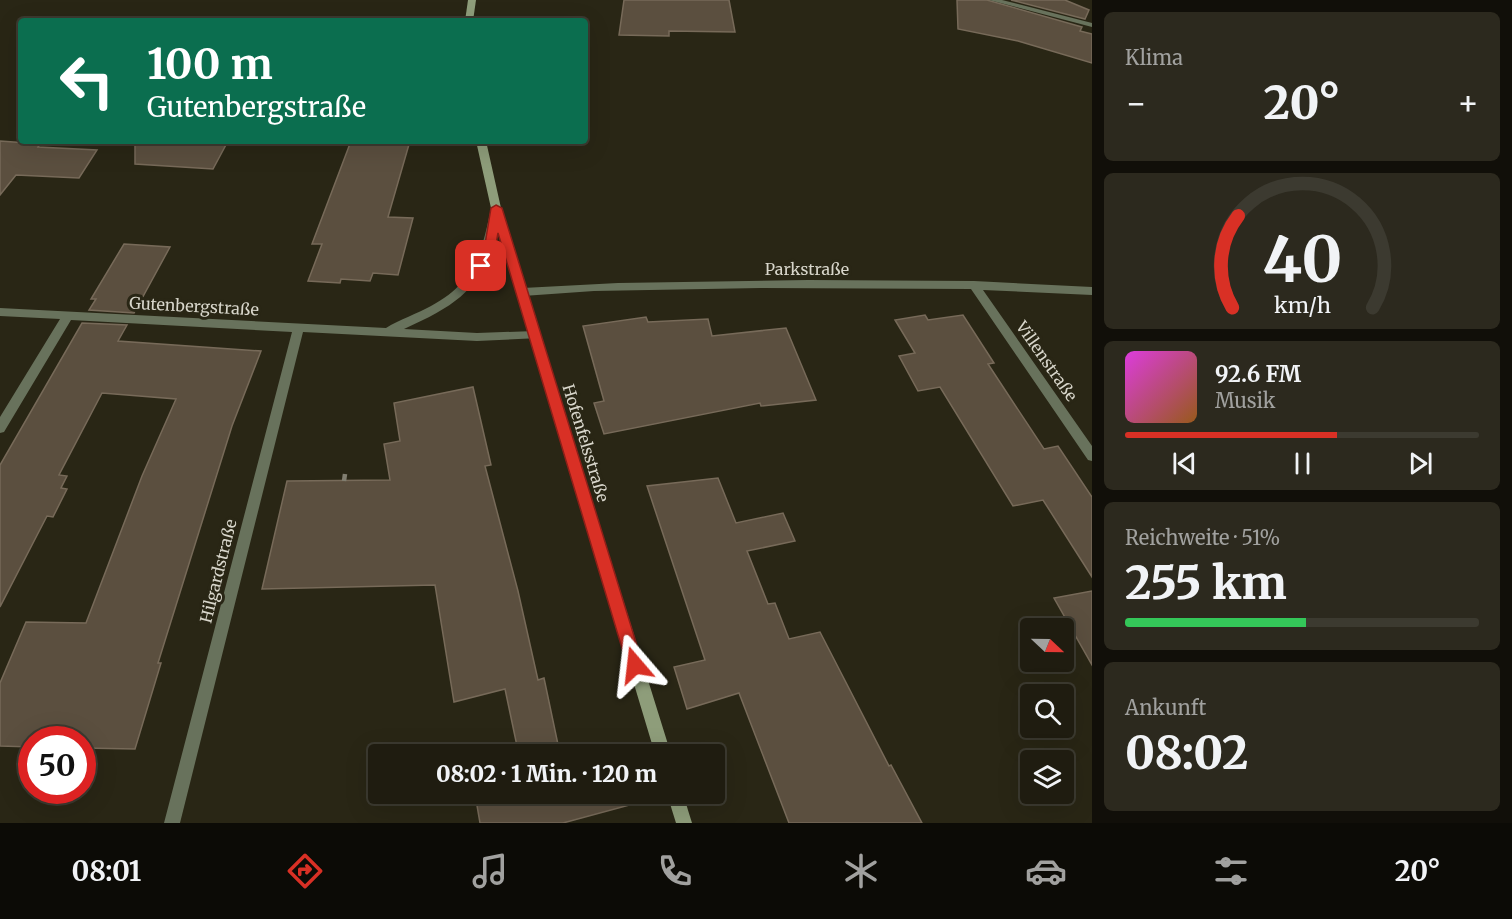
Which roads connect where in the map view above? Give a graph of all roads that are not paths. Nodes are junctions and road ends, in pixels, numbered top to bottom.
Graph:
1 (472, 0) edge
2 (993, 0) edge
3 (469, 18) edge
4 (1092, 25) edge
5 (482, 144) edge
6 (496, 208) junction
7 (974, 285) junction
8 (1092, 291) edge
9 (523, 292) junction
10 (0, 312) edge
11 (68, 316) junction
12 (298, 327) junction
13 (386, 331) junction
14 (535, 335) junction
15 (0, 429) edge
16 (1092, 456) edge
17 (660, 744) edge
18 (678, 804) edge
19 (172, 823) edge
20 (684, 823) edge

1 - 3 main road
2 - 4 street
5 - 6 main road, Hofenfelsstraße
6 - 9 main road, Hofenfelsstraße
6 - 13 street, Gutenbergstraße
7 - 8 street, Parkstraße
7 - 9 street, Parkstraße
7 - 16 street, Villenstraße
9 - 14 main road, Hofenfelsstraße
10 - 11 street, Gutenbergstraße
11 - 12 street, Gutenbergstraße
11 - 15 street
12 - 13 street, Gutenbergstraße
12 - 19 street, Hilgardstraße
13 - 14 street, Gutenbergstraße
14 - 17 main road, Hofenfelsstraße
18 - 20 main road

